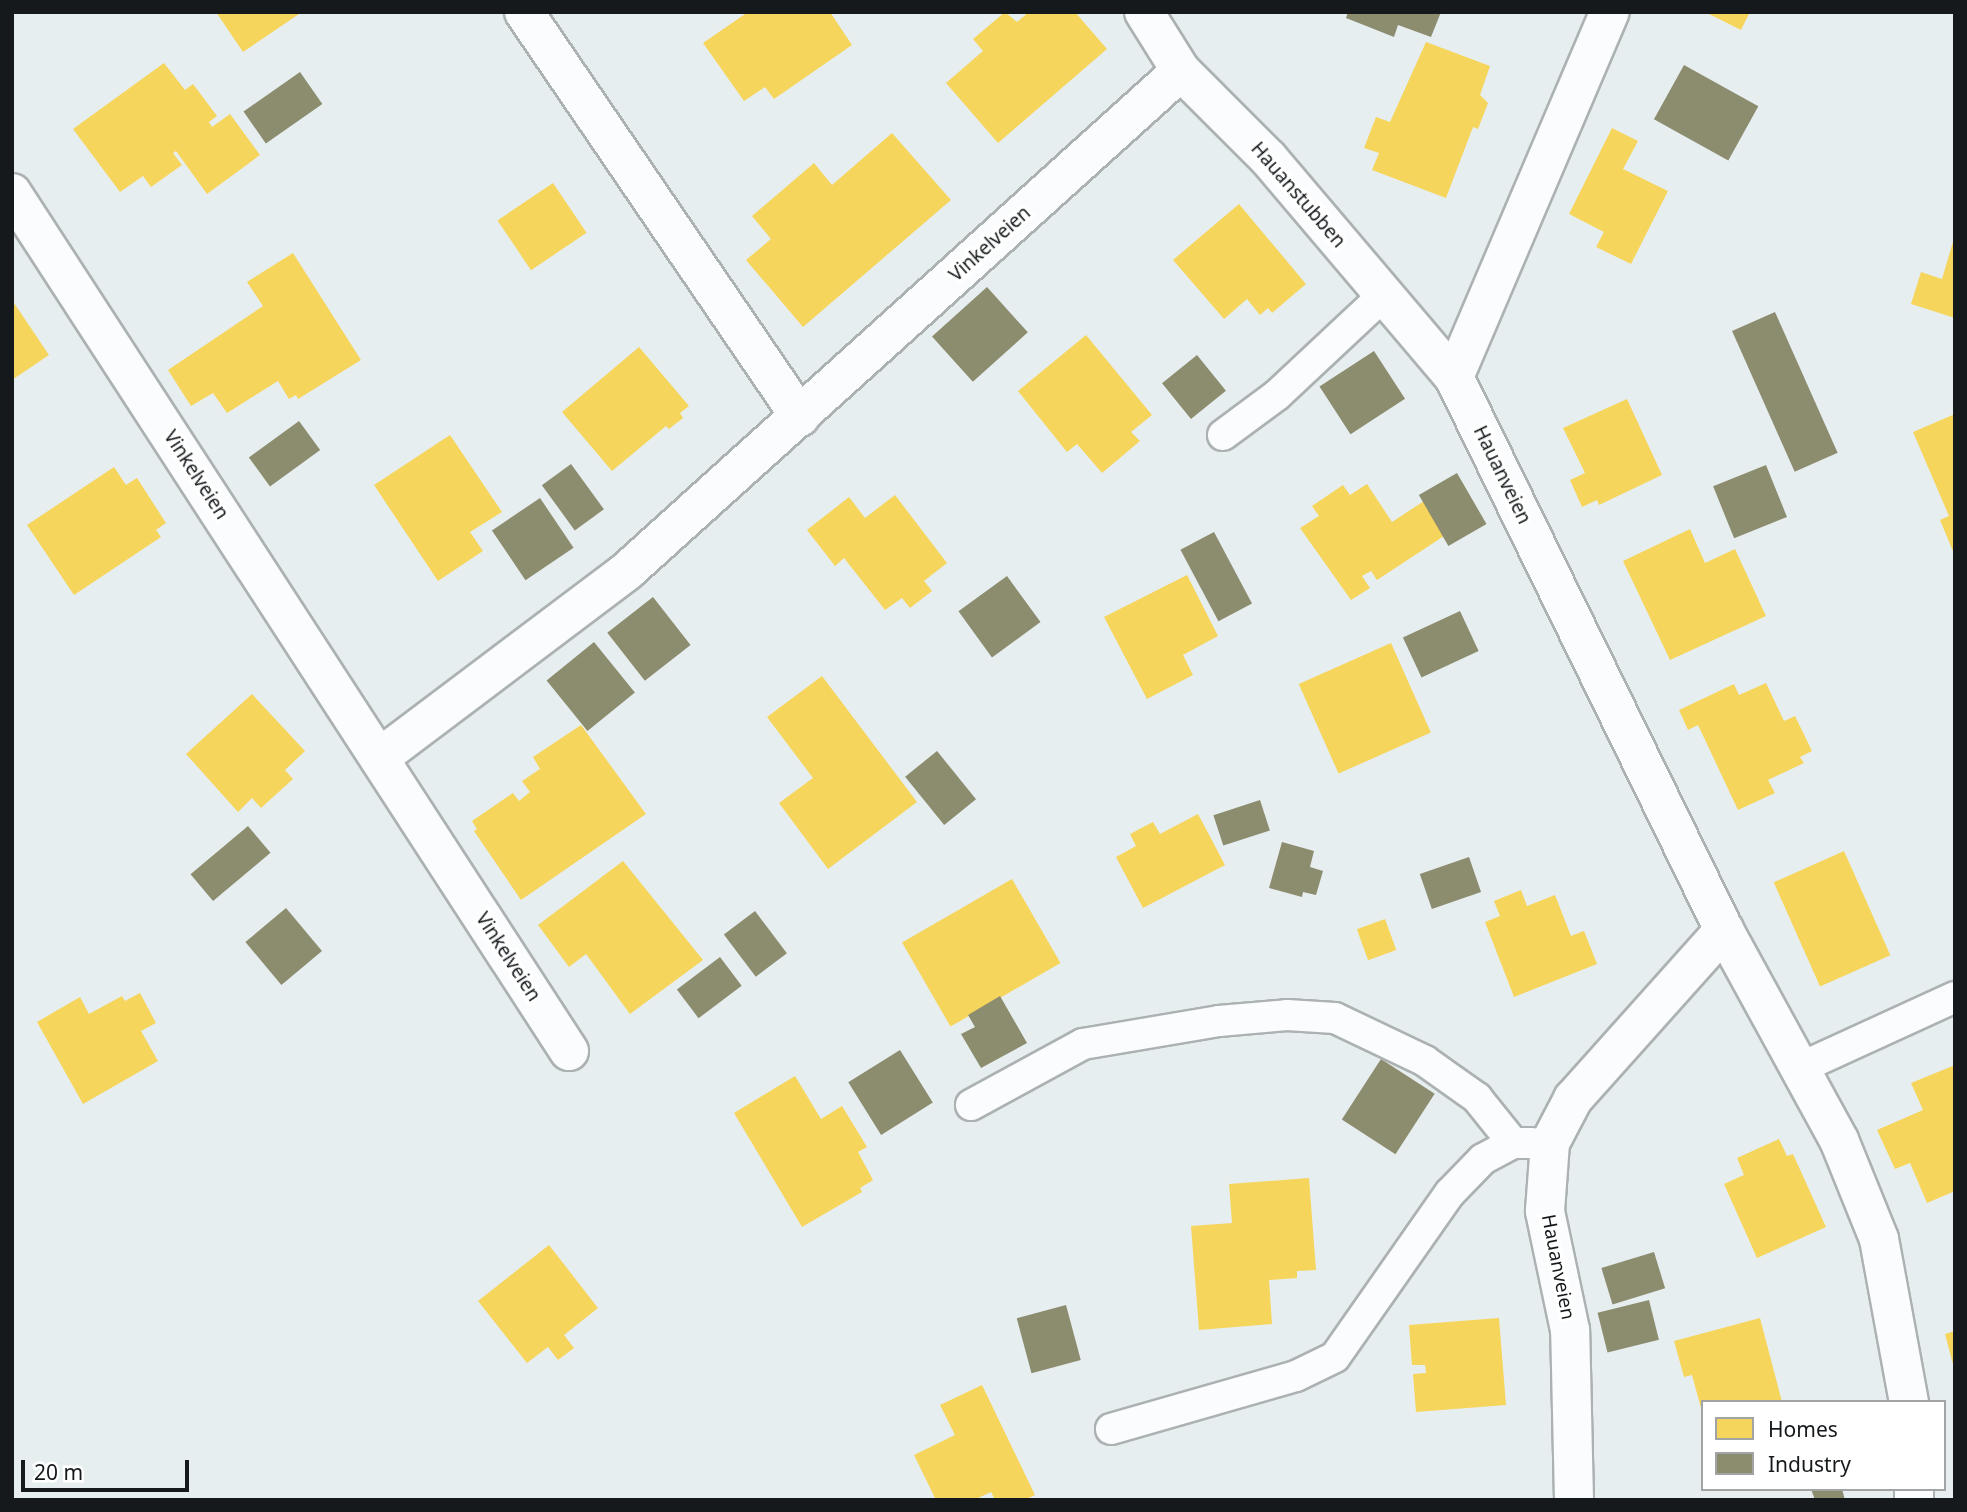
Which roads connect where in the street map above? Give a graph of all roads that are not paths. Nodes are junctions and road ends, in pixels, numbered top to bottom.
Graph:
1 (524, 12) edge
2 (1144, 12) edge
3 (1610, 12) edge
4 (1181, 71) junction
5 (12, 193) edge
6 (1384, 295) junction
7 (1454, 377) junction
8 (800, 417) junction
9 (1223, 435) dead end
10 (379, 758) junction
11 (1724, 930) junction
12 (1955, 997) edge
13 (569, 1051) dead end
14 (1800, 1068) junction
15 (971, 1105) dead end
16 (1532, 1143) junction
17 (1909, 1400) edge
18 (1111, 1429) dead end
19 (1574, 1500) edge

1 - 8 street
2 - 4 street, Hauanstubben
3 - 7 street
4 - 6 street, Hauanstubben
4 - 8 street, Vinkelveien
5 - 10 street, Vinkelveien
6 - 7 street, Hauanstubben
6 - 9 lane
7 - 11 street, Hauanveien
8 - 10 street, Vinkelveien
10 - 13 street, Vinkelveien
11 - 14 street, Hauanveien
11 - 16 street, Hauanveien
12 - 14 lane
14 - 17 street, Hauanveien
15 - 16 lane
16 - 18 lane
16 - 19 street, Hauanveien

